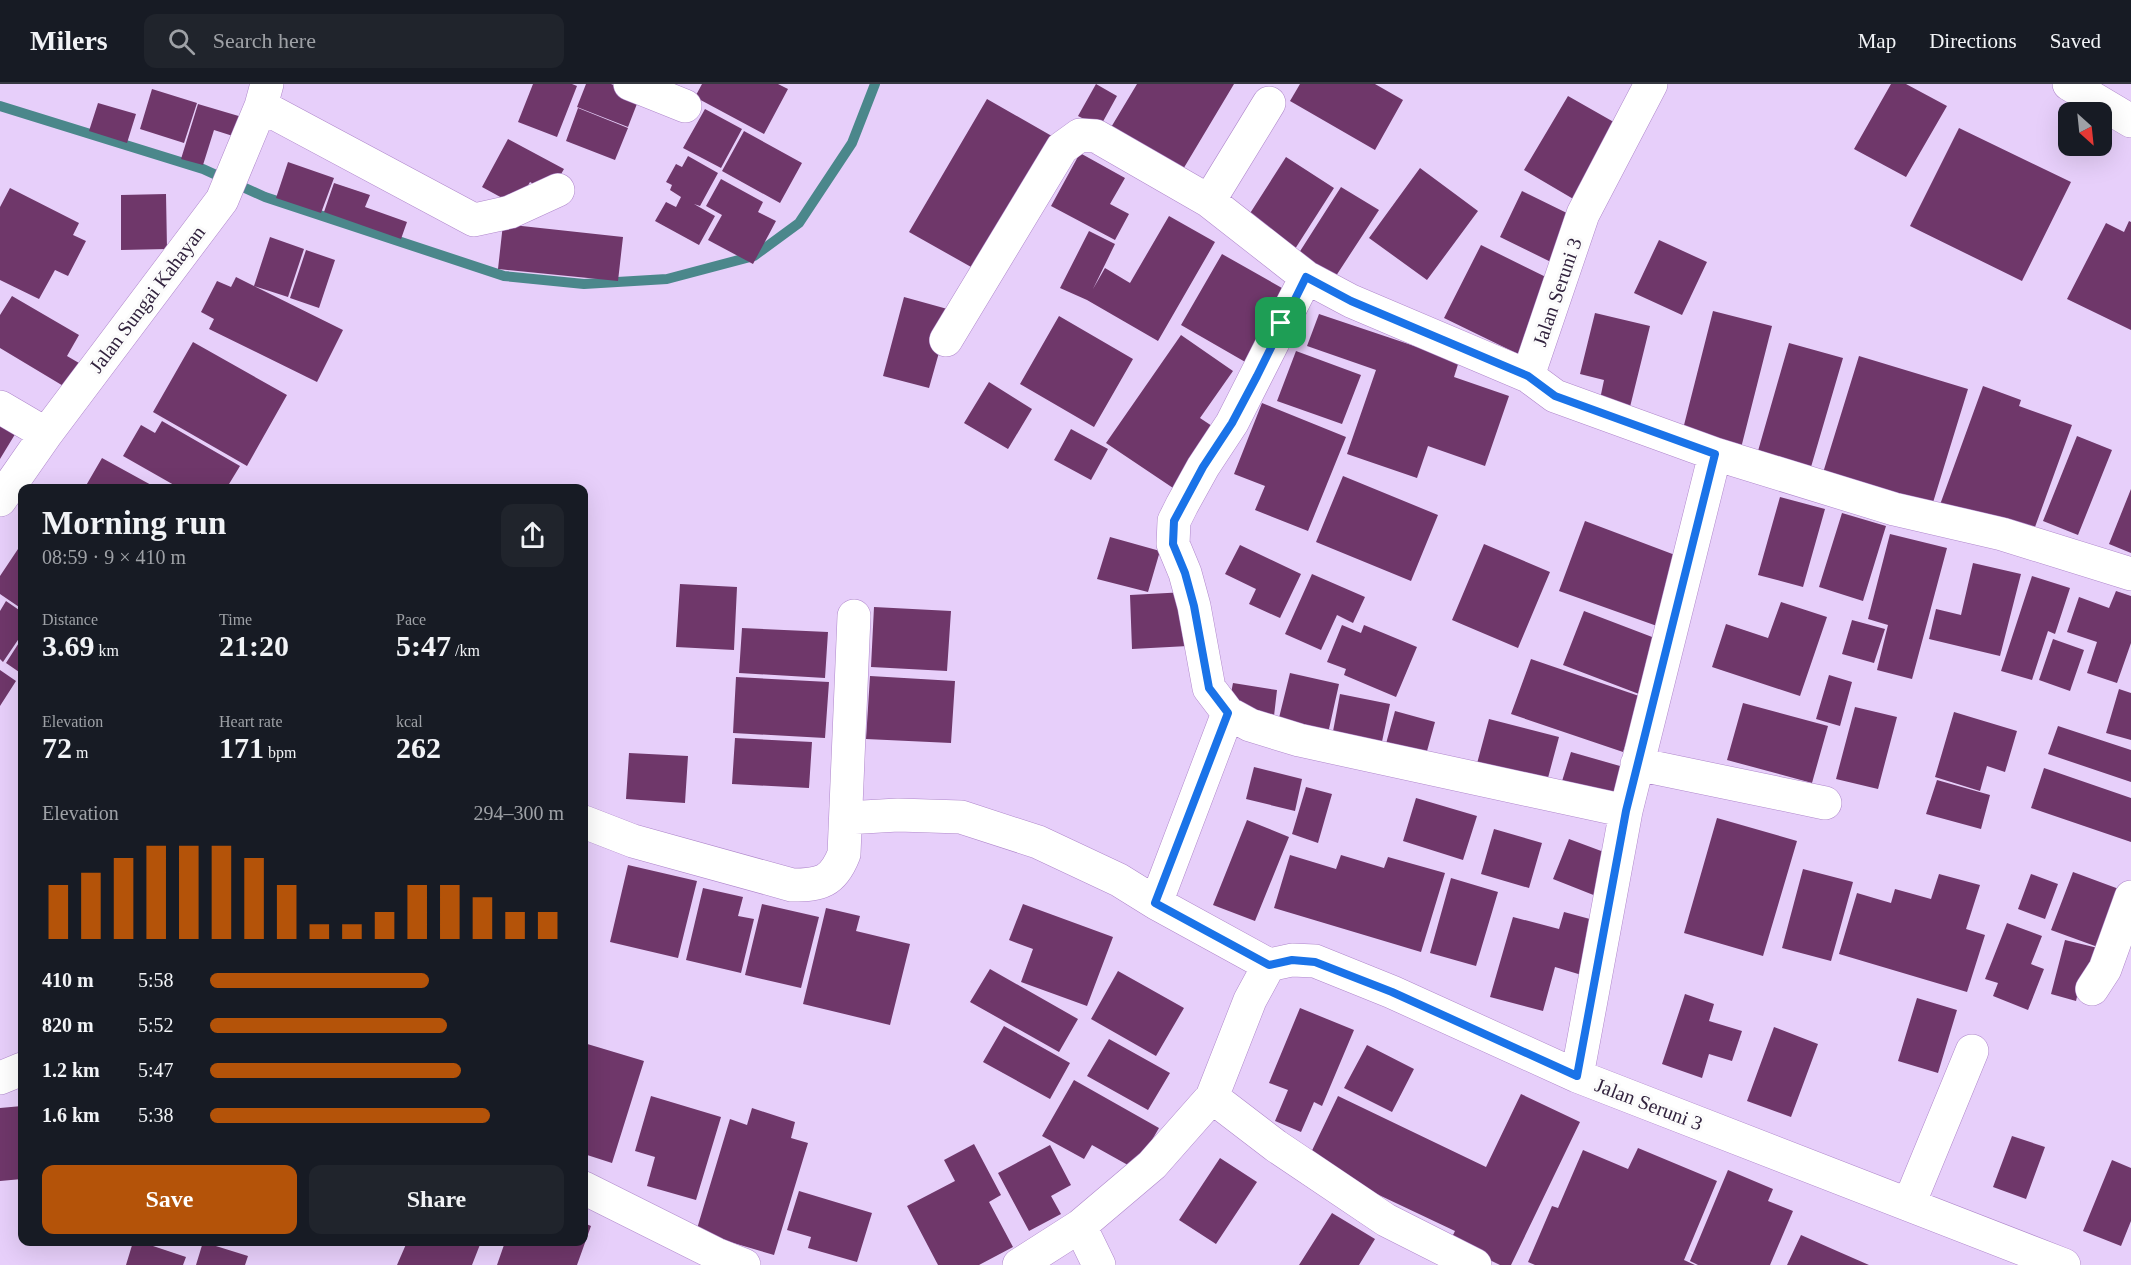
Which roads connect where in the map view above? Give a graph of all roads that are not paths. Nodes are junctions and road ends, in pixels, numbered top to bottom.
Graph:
1 (630, 84) edge
2 (1651, 84) edge
3 (2069, 84) edge
4 (264, 95) edge
5 (1269, 103) dead end
6 (685, 106) dead end
7 (2131, 121) edge
8 (558, 190) dead end
9 (1209, 201) junction
10 (1306, 277) junction
11 (946, 340) dead end
12 (1528, 376) junction
13 (0, 407) edge
14 (46, 434) junction
15 (1715, 454) junction
16 (0, 500) edge
17 (2131, 574) edge
18 (854, 616) dead end
19 (1228, 713) junction
20 (1637, 764) junction
21 (1825, 803) dead end
22 (1626, 811) junction
23 (846, 818) junction
24 (588, 824) edge
25 (2131, 897) edge
26 (1155, 903) junction
27 (1269, 965) junction
28 (2092, 989) dead end
29 (1972, 1051) dead end
30 (18, 1071) edge
31 (1577, 1076) junction
32 (0, 1078) edge
33 (1212, 1097) junction
34 (588, 1190) edge
35 (1909, 1204) junction
36 (1080, 1226) junction
37 (744, 1265) edge
38 (1019, 1265) edge
39 (1099, 1265) edge
40 (1475, 1265) edge
41 (2064, 1265) edge

1 - 6 street
2 - 12 street, Jalan Seruni 3
3 - 7 street
4 - 8 street
4 - 14 street, Jalan Sungai Kahayan
5 - 9 street
9 - 10 street
9 - 11 street
10 - 12 street
10 - 19 street
12 - 15 street
13 - 14 street
14 - 16 street, Jalan Sungai Kahayan
15 - 17 street
15 - 20 street, Jalan Seruni 3
18 - 23 street
19 - 22 street
19 - 26 street
20 - 21 street
20 - 22 street, Jalan Seruni 3
22 - 31 street, Jalan Seruni 3
23 - 24 street
23 - 26 street
25 - 28 street
26 - 27 street
27 - 31 street
27 - 33 street
29 - 35 street
30 - 32 street
31 - 35 street, Jalan Seruni 3
33 - 36 street
33 - 40 street
34 - 37 street
35 - 41 street, Jalan Seruni 3
36 - 38 street
36 - 39 street

